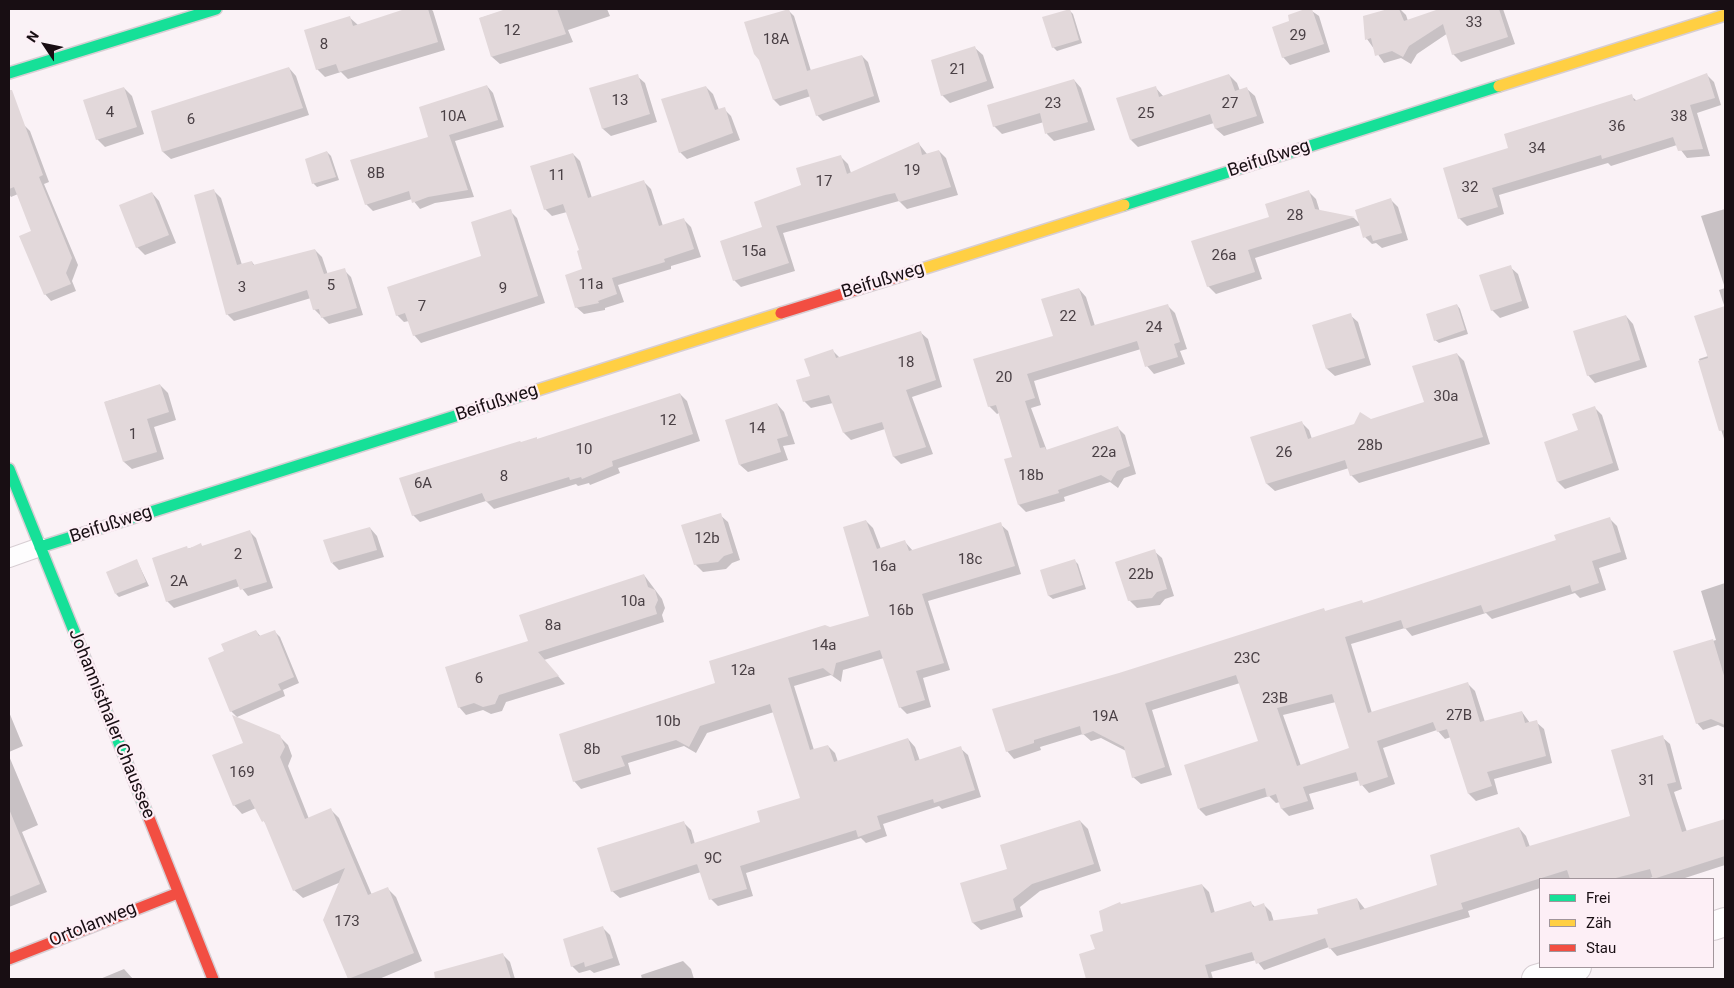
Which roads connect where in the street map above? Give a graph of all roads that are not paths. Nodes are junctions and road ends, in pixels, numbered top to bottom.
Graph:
1 (216, 9) edge
2 (1725, 15) edge
3 (9, 73) edge
4 (9, 469) edge
5 (40, 547) junction
6 (9, 558) edge
7 (178, 893) junction
8 (9, 959) edge
9 (1574, 968) edge
10 (213, 979) edge
11 (1536, 979) edge

1 - 3 street
2 - 5 street, Beifußweg
4 - 5 street, Johannisthaler Chaussee
5 - 6 lane
5 - 7 street, Johannisthaler Chaussee
7 - 8 street, Ortolanweg
7 - 10 street, Johannisthaler Chaussee
9 - 11 street

